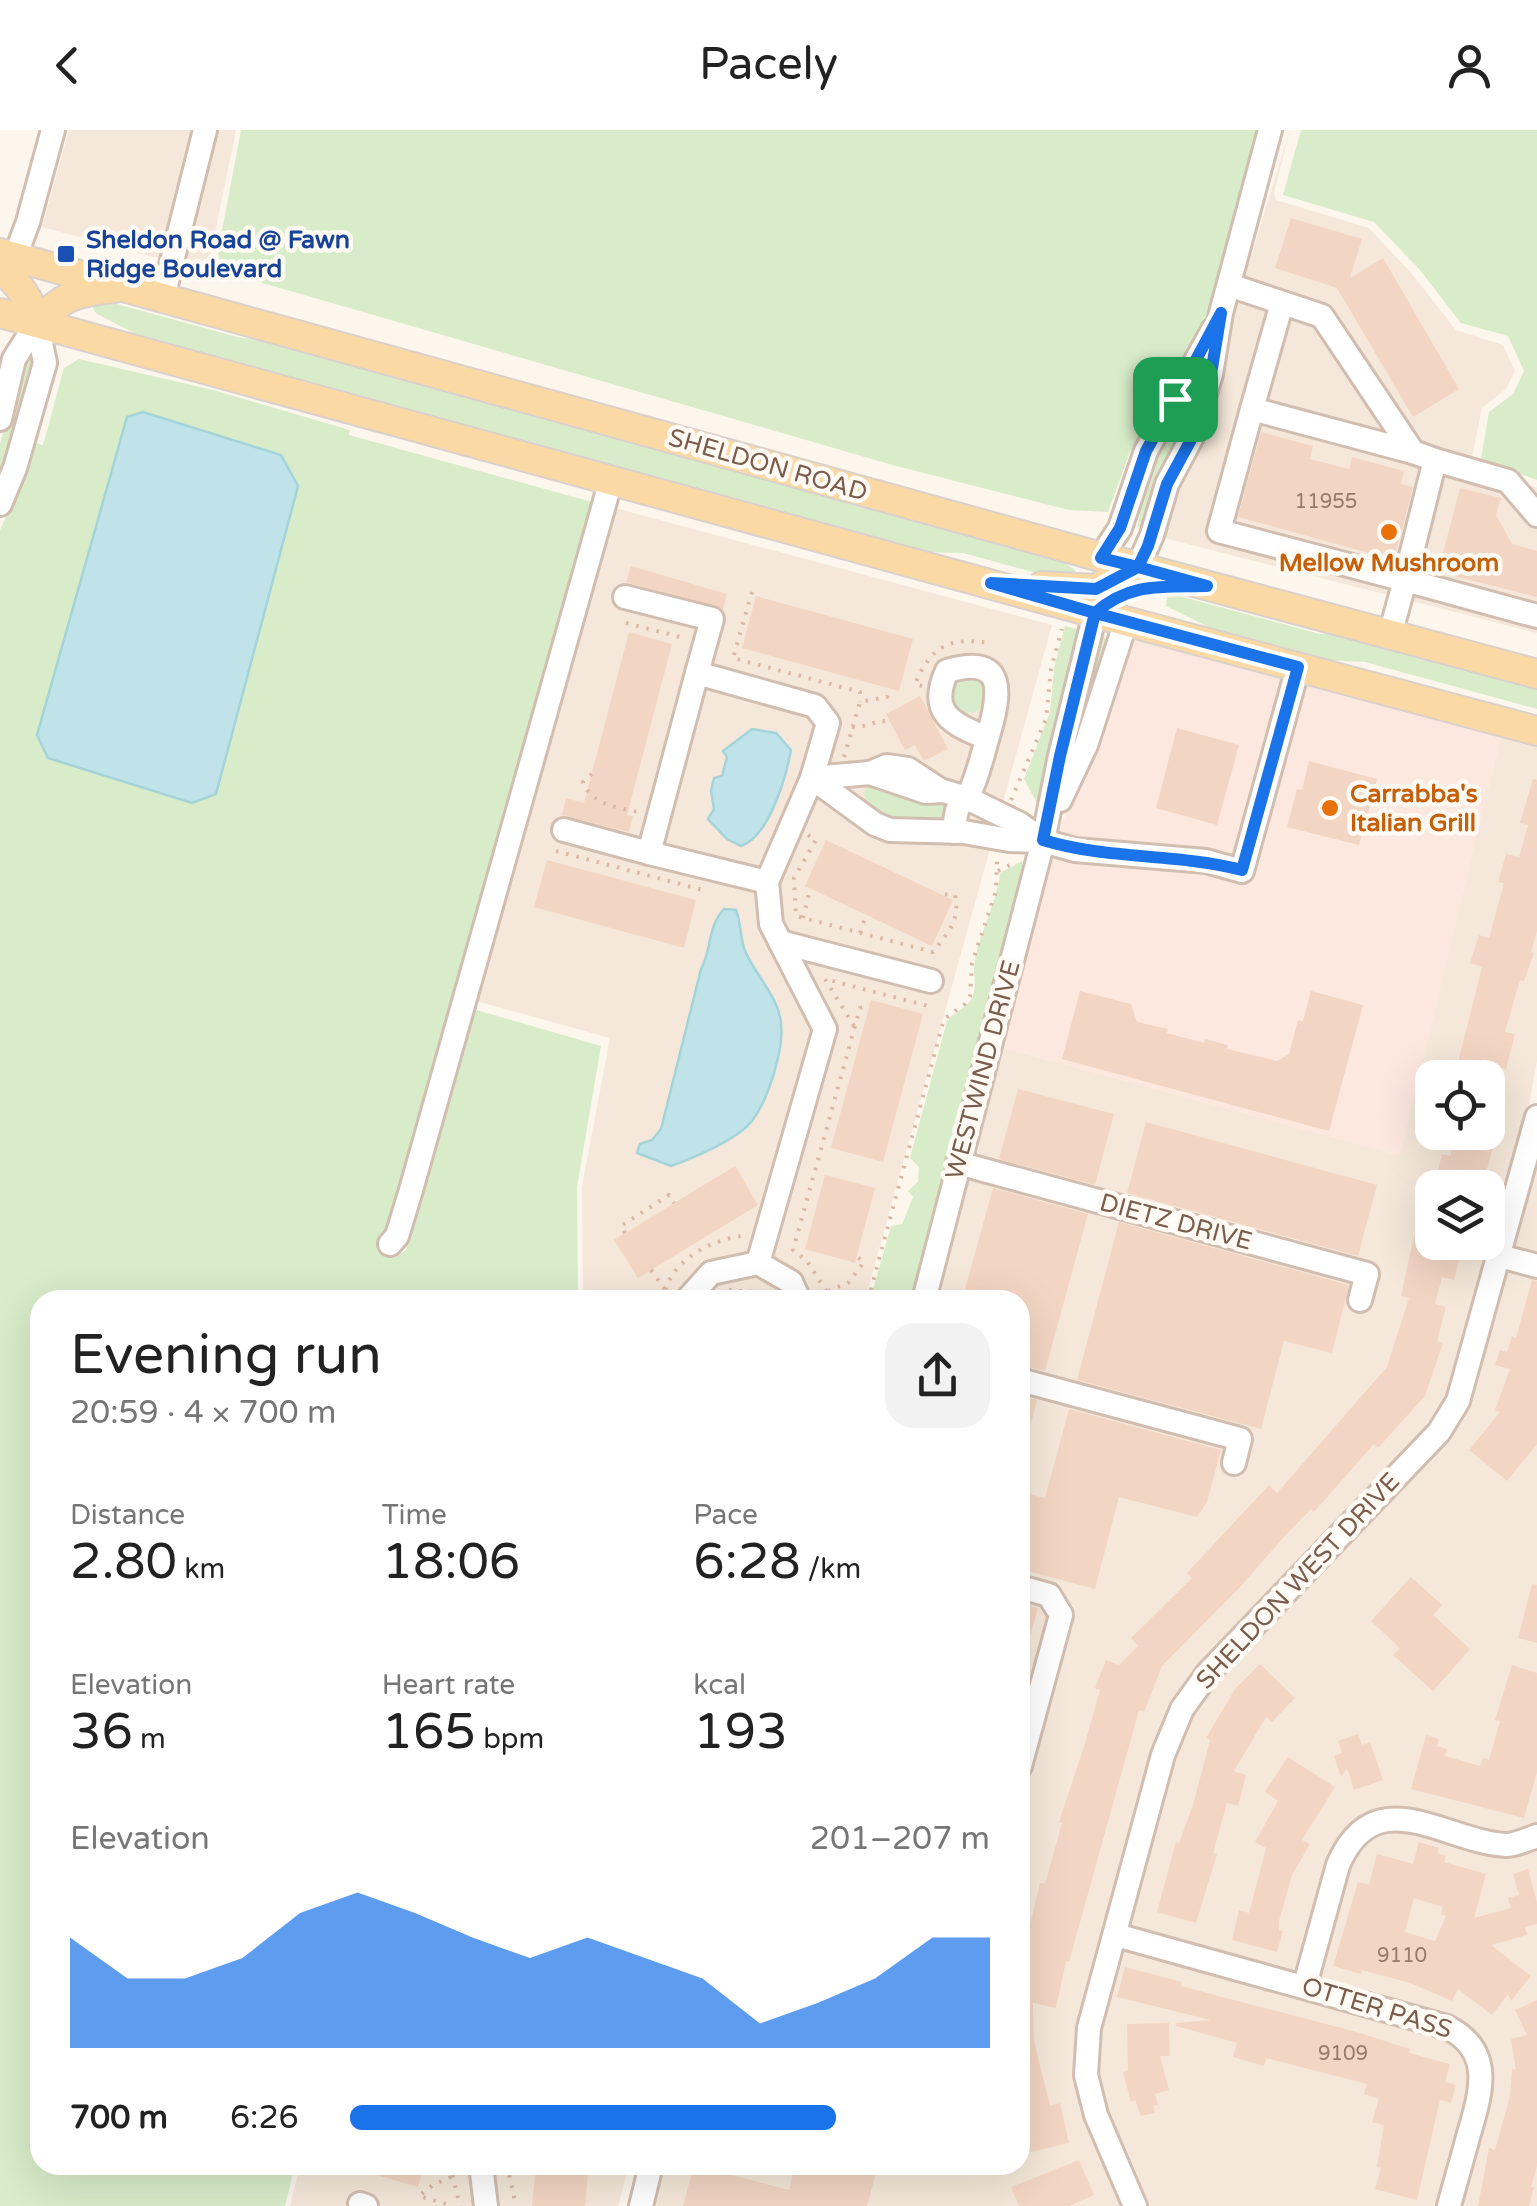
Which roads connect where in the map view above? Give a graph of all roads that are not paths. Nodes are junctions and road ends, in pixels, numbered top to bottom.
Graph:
1 (53, 130) edge
2 (205, 130) edge
3 (1270, 130) edge
4 (5, 260) edge
5 (1230, 286) junction
6 (126, 287) junction
7 (163, 297) junction
8 (1282, 303) junction
9 (0, 313) edge
10 (1221, 313) junction
11 (37, 324) junction
12 (1252, 408) junction
13 (0, 419) edge
14 (1424, 456) junction
15 (610, 480) junction
16 (0, 504) edge
17 (1537, 515) edge
18 (1101, 558) junction
19 (1138, 567) junction
20 (1405, 580) junction
21 (991, 583) junction
22 (1207, 586) junction
23 (625, 597) dead end
24 (1095, 613) junction
25 (1537, 616) edge
26 (1126, 622) junction
27 (1390, 635) junction
28 (1298, 667) junction
29 (698, 673) junction
30 (1537, 674) edge
31 (1537, 731) edge
32 (987, 738) dead end
33 (860, 770) junction
34 (812, 778) junction
35 (967, 798) junction
36 (856, 810) junction
37 (564, 830) dead end
38 (954, 832) junction
39 (1043, 840) junction
40 (650, 852) junction
41 (768, 882) junction
42 (780, 942) junction
43 (931, 981) dead end
44 (1536, 1124) edge
45 (958, 1163) junction
46 (1505, 1238) edge
47 (390, 1244) dead end
48 (1505, 1257) edge
49 (1499, 1260) edge
50 (758, 1263) junction
51 (1537, 1266) edge
52 (696, 1290) edge
53 (794, 1290) edge
54 (926, 1290) edge
55 (1360, 1300) dead end
56 (1030, 1383) edge
57 (1234, 1463) dead end
58 (1030, 1590) edge
59 (1030, 1729) edge
60 (1537, 1836) edge
61 (1116, 1935) junction
62 (1305, 1985) junction
63 (482, 2175) edge
64 (648, 2175) edge
65 (486, 2206) edge
66 (640, 2206) edge
67 (1135, 2206) edge
68 (1449, 2206) edge

1 - 4 street
2 - 7 street
3 - 5 street
4 - 6 main road, SHELDON ROAD
4 - 11 main road
5 - 8 street
5 - 10 street
6 - 7 main road, SHELDON ROAD
6 - 11 main road
7 - 18 main road, SHELDON ROAD
8 - 12 street
8 - 14 street
9 - 11 main road
10 - 18 street
10 - 19 street
11 - 13 street
11 - 15 main road
11 - 16 street
12 - 14 street
12 - 20 street
14 - 17 street
14 - 20 street
15 - 21 main road
15 - 47 street
18 - 19 main road, SHELDON ROAD
19 - 21 main road
19 - 22 main road, SHELDON ROAD
20 - 25 street
20 - 27 street
21 - 24 main road
22 - 24 main road
22 - 27 main road, SHELDON ROAD
23 - 29 street
24 - 26 main road
24 - 39 street, WESTWIND DRIVE
26 - 28 main road
26 - 39 street, WESTWIND DRIVE
27 - 30 main road, SHELDON ROAD
28 - 31 main road
28 - 39 street
29 - 34 street
29 - 40 street
32 - 35 street
33 - 34 street
33 - 35 street
33 - 36 street
34 - 36 street
34 - 41 street
35 - 38 street
35 - 39 street
36 - 38 street
37 - 40 street
38 - 39 street
39 - 45 street, WESTWIND DRIVE
40 - 41 street
41 - 42 street
42 - 43 street
42 - 50 street
44 - 46 street, SHELDON WEST DRIVE
45 - 54 street, WESTWIND DRIVE
45 - 55 street, DIETZ DRIVE
48 - 51 street
49 - 61 street, SHELDON WEST DRIVE
50 - 52 street
50 - 53 street
56 - 57 street
58 - 59 street
60 - 62 street
61 - 62 street, OTTER PASS
61 - 67 street, SHELDON WEST DRIVE
62 - 68 street, OTTER PASS
63 - 65 street
64 - 66 street

